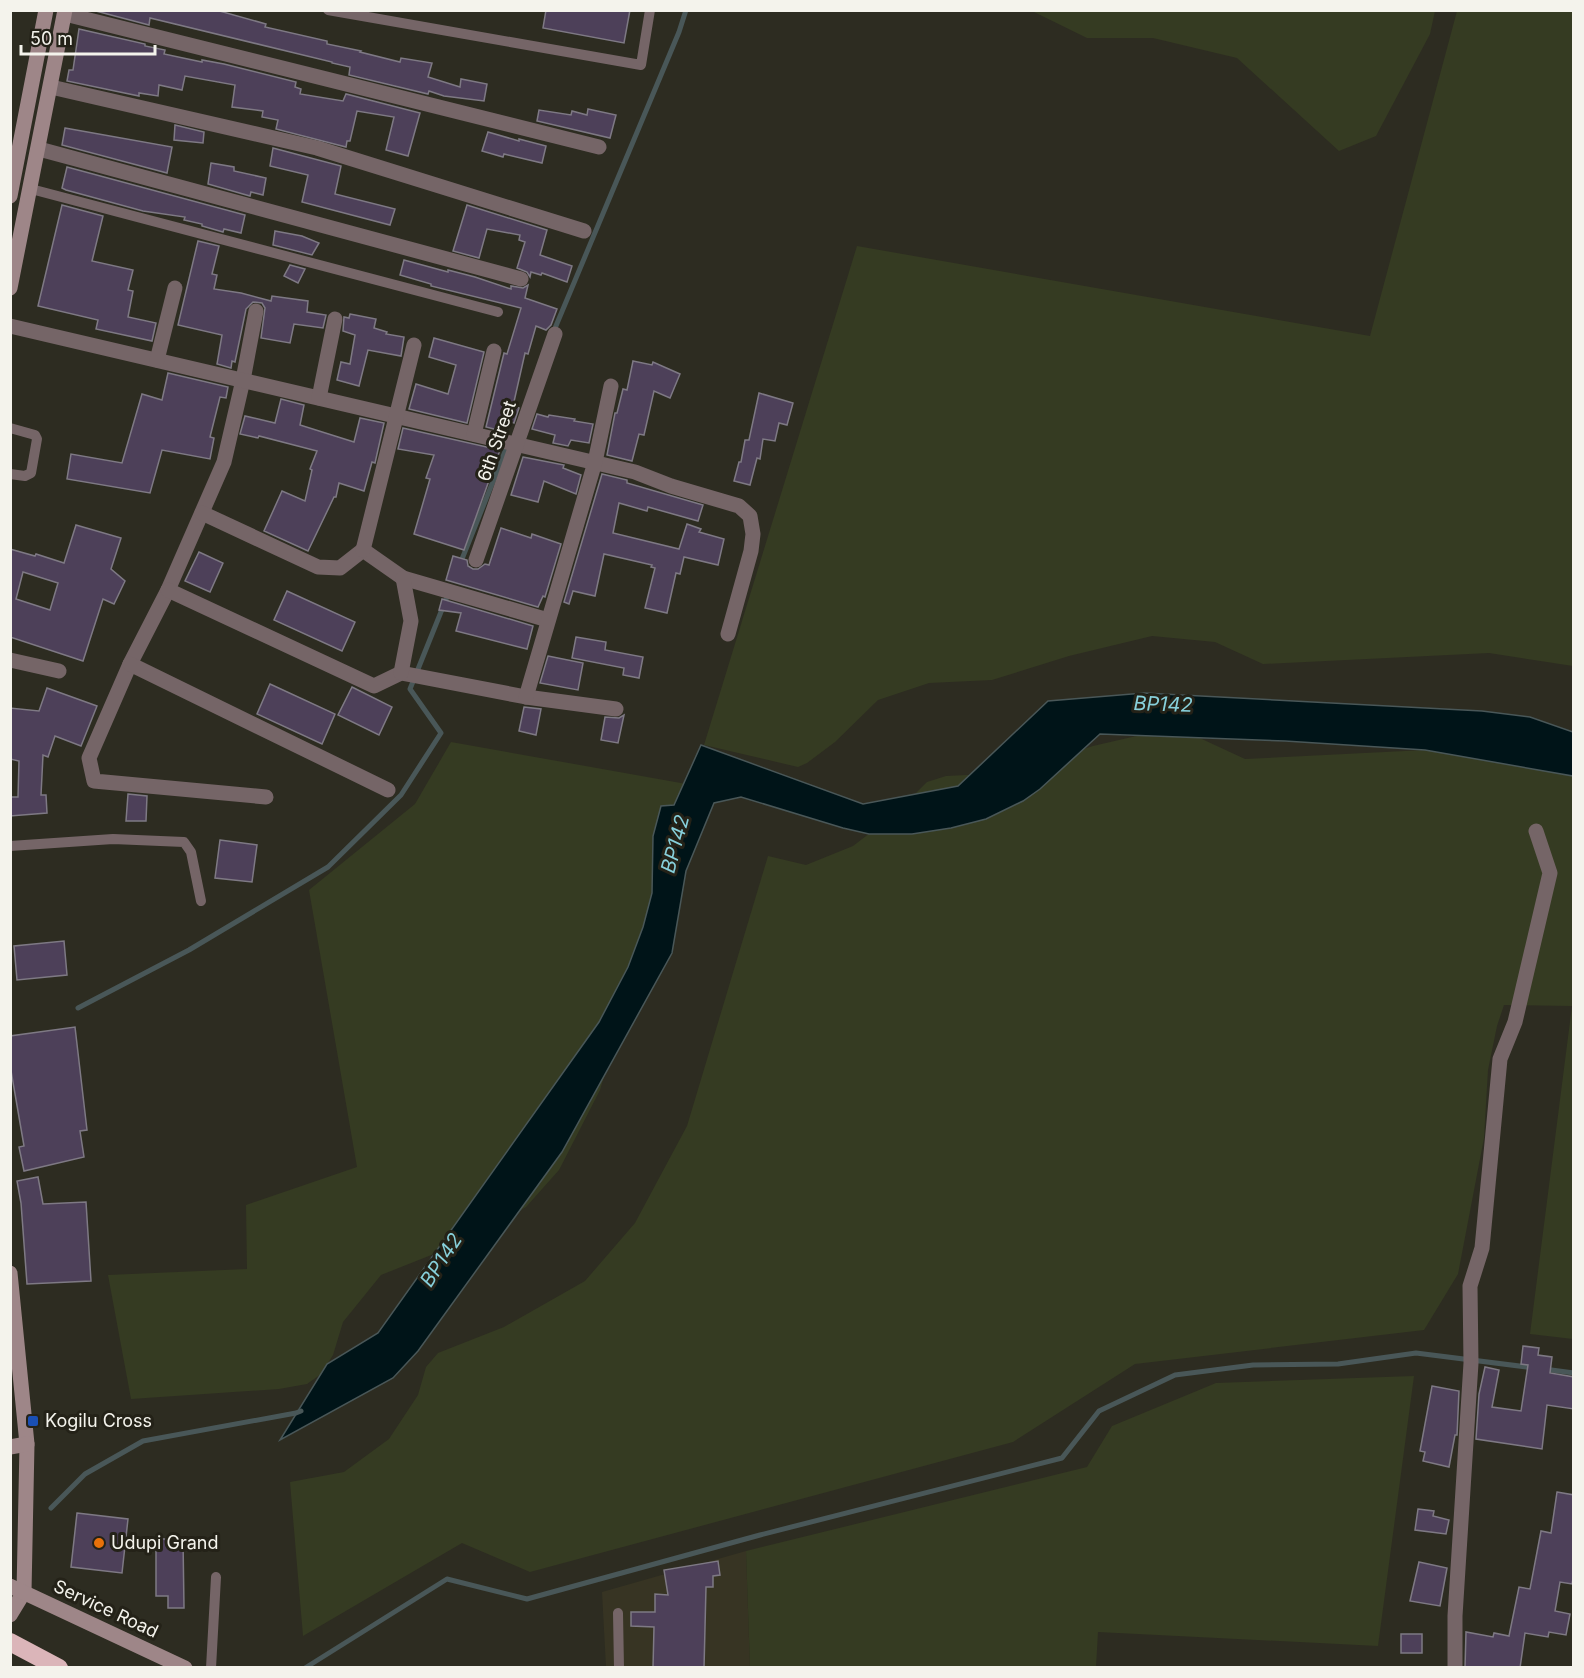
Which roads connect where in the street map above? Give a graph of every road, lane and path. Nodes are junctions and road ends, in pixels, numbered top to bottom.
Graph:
1 (46, 10) edge
2 (328, 10) edge
3 (650, 10) edge
4 (65, 12) edge
5 (51, 87) junction
6 (599, 147) dead end
7 (39, 149) junction
8 (31, 189) junction
9 (10, 195) edge
10 (584, 231) dead end
11 (13, 266) edge
12 (521, 279) dead end
13 (10, 288) edge
14 (175, 288) dead end
15 (256, 311) dead end
16 (498, 312) dead end
17 (335, 319) dead end
18 (10, 326) edge
19 (555, 334) dead end
20 (414, 345) dead end
21 (494, 351) dead end
22 (157, 360) junction
23 (243, 380) junction
24 (611, 386) dead end
25 (319, 398) junction
26 (397, 416) junction
27 (10, 428) edge
28 (474, 434) junction
29 (517, 444) junction
30 (596, 462) junction
31 (10, 474) edge
32 (202, 513) junction
33 (363, 550) junction
34 (476, 560) dead end
35 (403, 578) junction
36 (168, 590) junction
37 (548, 620) junction
38 (728, 634) dead end
39 (10, 660) edge
40 (130, 664) junction
41 (59, 671) dead end
42 (401, 673) junction
43 (526, 697) junction
44 (616, 710) dead end
45 (388, 790) dead end
46 (266, 797) dead end
47 (1536, 831) dead end
48 (10, 846) edge
49 (201, 901) dead end
50 (10, 1273) edge
51 (27, 1444) junction
52 (10, 1447) edge
53 (216, 1577) dead end
54 (17, 1589) edge
55 (618, 1613) dead end
56 (10, 1615) edge
57 (10, 1642) edge
58 (58, 1668) edge
59 (186, 1668) edge
60 (211, 1668) edge
61 (619, 1668) edge
62 (1455, 1668) edge

1 - 9 main road
2 - 3 lane
4 - 5 main road
4 - 6 street
5 - 7 main road
5 - 10 street
7 - 8 main road
7 - 12 street
8 - 11 main road
8 - 16 lane
11 - 13 main road
14 - 22 street
15 - 23 street
17 - 25 street
18 - 22 street
19 - 29 street, 6th Street
20 - 26 street
21 - 28 street
22 - 23 street
23 - 25 street
23 - 32 street
24 - 30 street
25 - 26 street
26 - 28 street
26 - 33 street
27 - 31 lane
28 - 29 street
29 - 30 street
29 - 34 street, 6th Street
30 - 37 street
30 - 38 street
32 - 33 street
32 - 36 street
33 - 35 street
35 - 37 street
35 - 42 street
36 - 40 street
36 - 42 street
37 - 43 street
39 - 41 street
40 - 45 street
40 - 46 street
42 - 43 street
43 - 44 street
47 - 62 street
48 - 49 lane
50 - 51 main road
51 - 52 main road
51 - 54 main road
53 - 60 lane
54 - 56 main road
54 - 59 main road, Service Road
55 - 61 lane
57 - 58 highway

